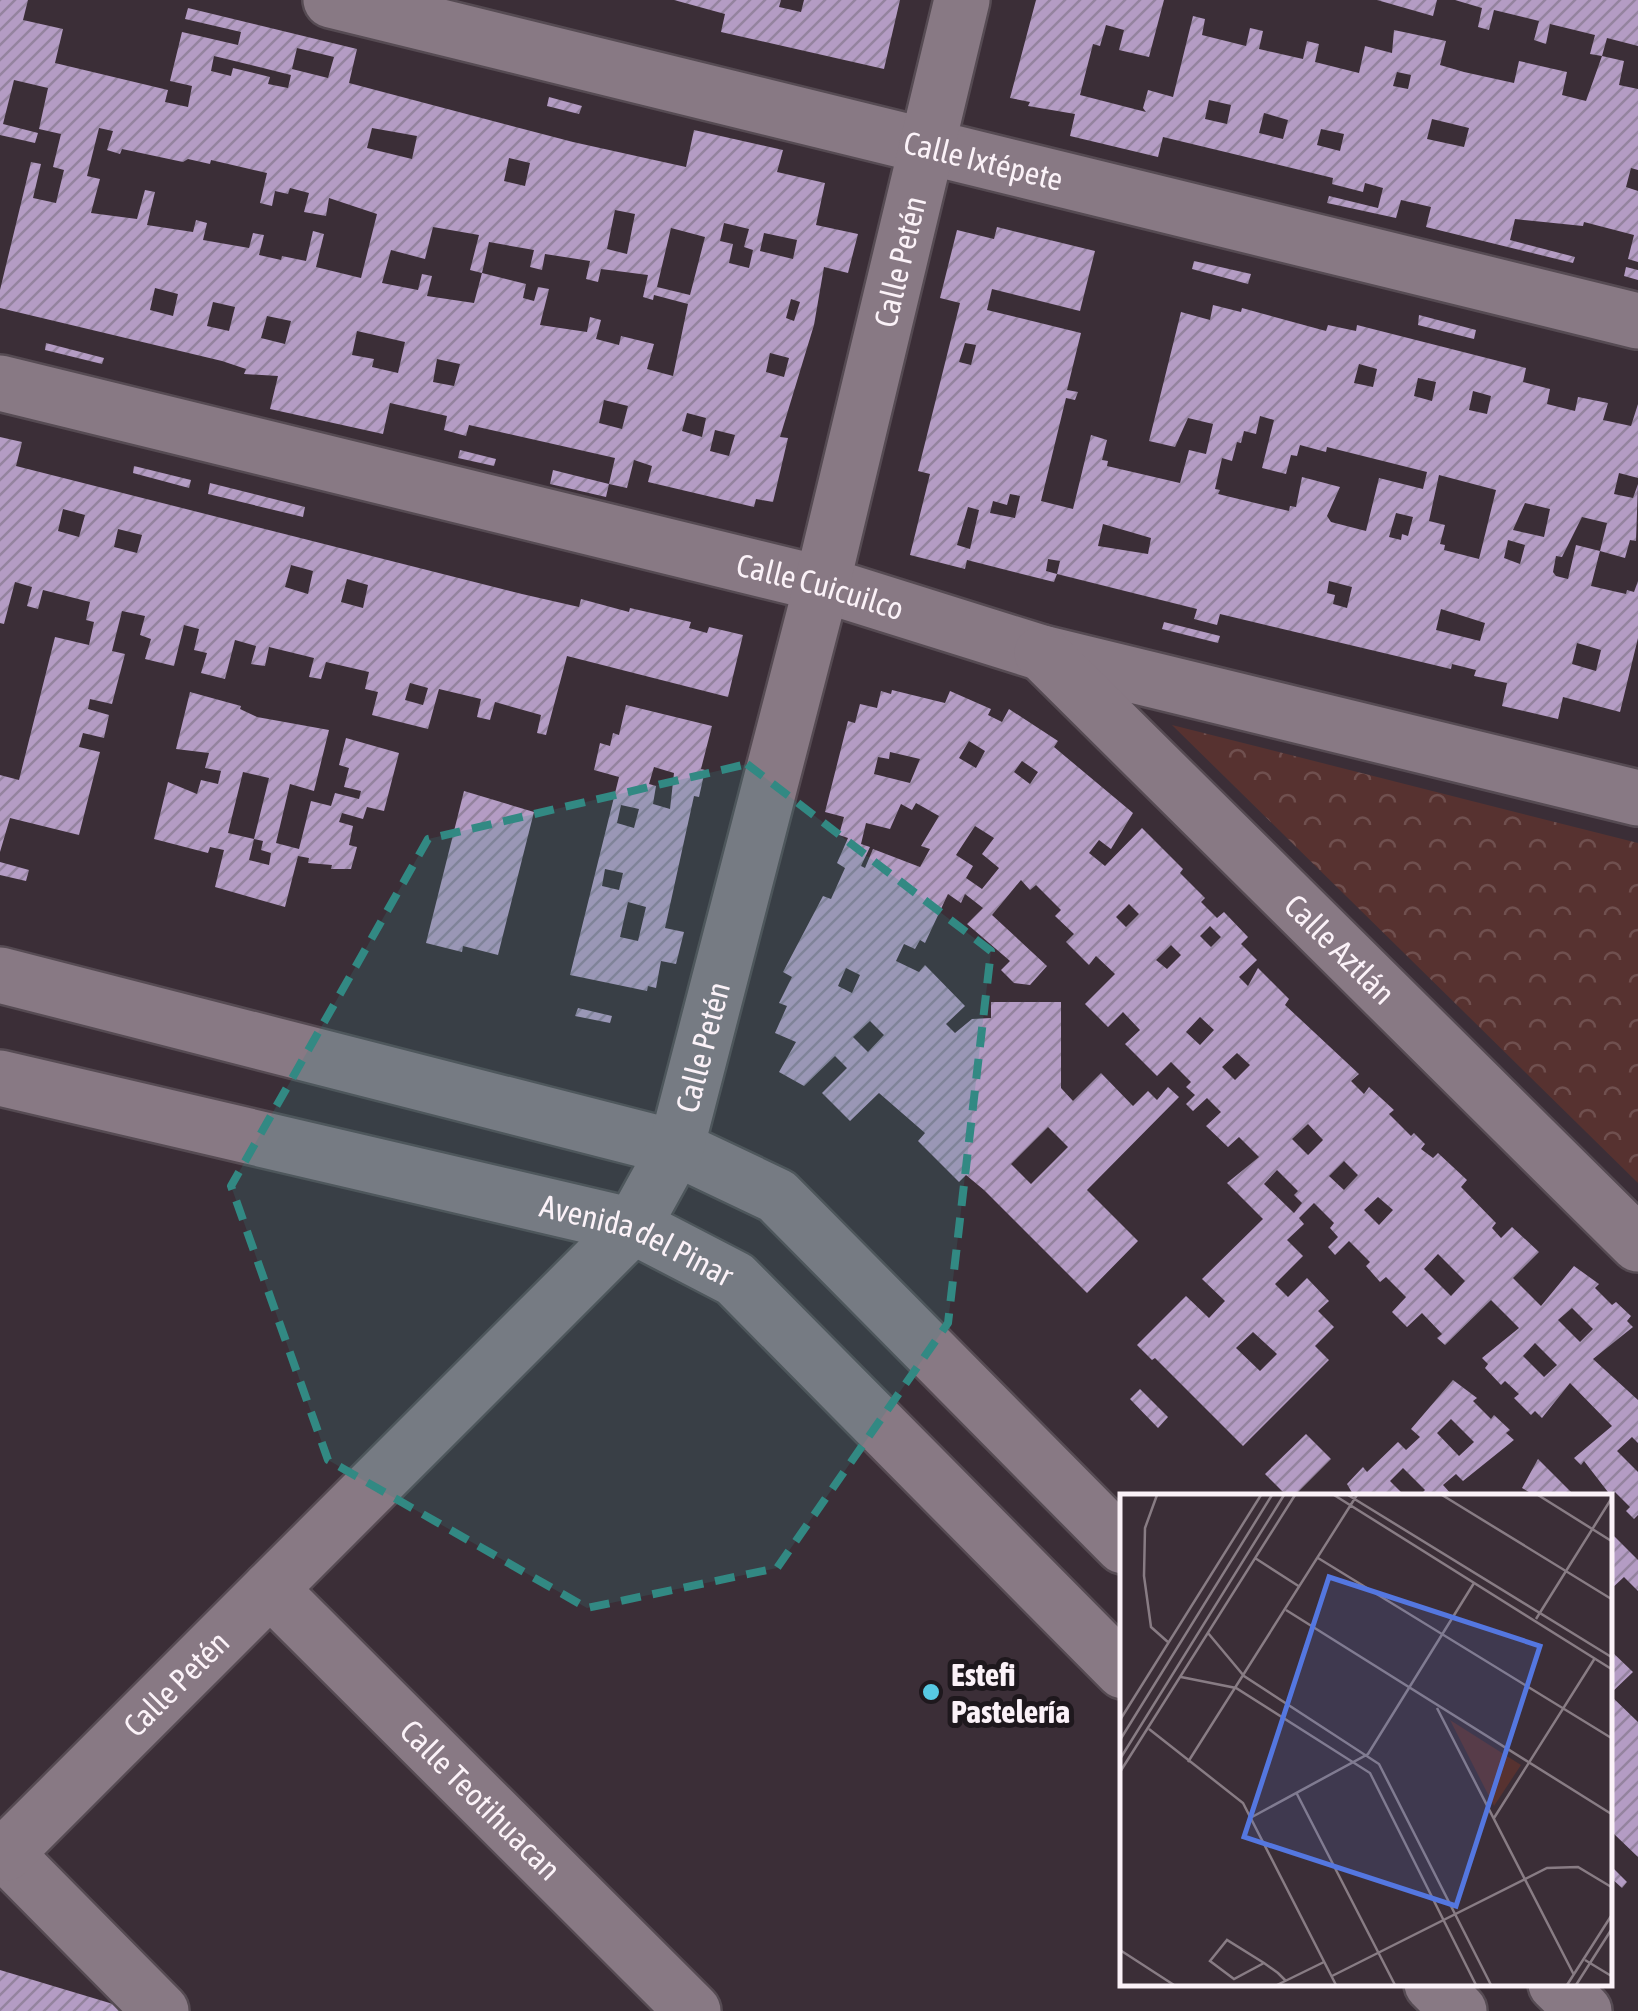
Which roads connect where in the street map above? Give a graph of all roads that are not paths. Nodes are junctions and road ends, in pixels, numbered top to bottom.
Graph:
1 (330, 0) edge
2 (962, 0) edge
3 (926, 146) junction
4 (1638, 321) edge
5 (0, 383) edge
6 (822, 584) junction
7 (1042, 653) junction
8 (1638, 798) edge
9 (0, 975) edge
10 (0, 1078) edge
11 (676, 1148) junction
12 (633, 1226) junction
13 (1638, 1244) edge
14 (1120, 1543) edge
15 (270, 1589) junction
16 (1120, 1668) edge
17 (3, 1851) edge
18 (1434, 1986) edge
19 (1558, 1986) edge
20 (161, 2011) edge
21 (693, 2011) edge
22 (1460, 2011) edge
23 (1584, 2011) edge

1 - 3 street, Calle Ixtépete
2 - 3 street, Calle Petén
3 - 4 street, Calle Ixtépete
3 - 6 street, Calle Petén
5 - 6 street, Calle Cuicuilco
6 - 7 street, Calle Cuicuilco
6 - 11 street, Calle Petén
7 - 8 street, Calle Cuicuilco
7 - 13 street, Calle Aztlán
9 - 11 street
10 - 12 street, Avenida del Pinar
11 - 12 street, Calle Petén
11 - 14 street
12 - 15 street, Calle Petén
12 - 16 street, Avenida del Pinar
15 - 17 street, Calle Petén
15 - 21 street, Calle Teotihuacan
17 - 20 street
18 - 22 street
19 - 23 street

